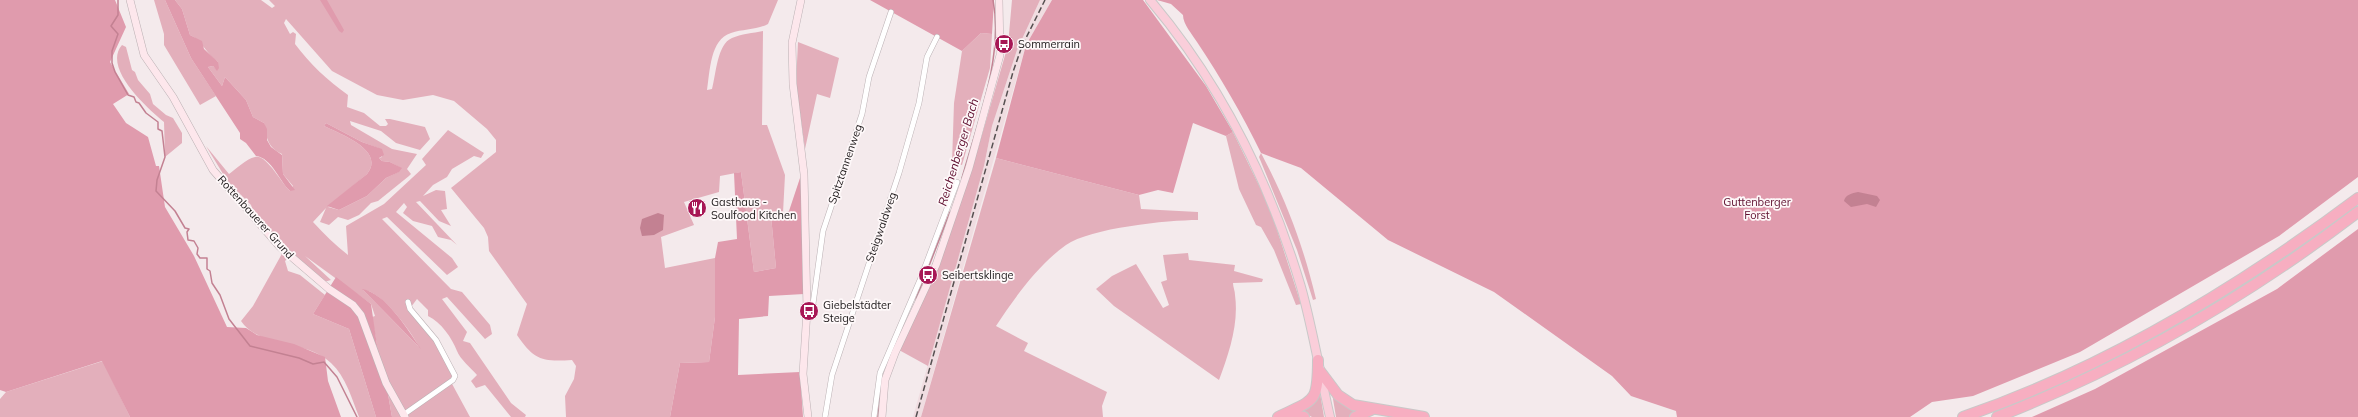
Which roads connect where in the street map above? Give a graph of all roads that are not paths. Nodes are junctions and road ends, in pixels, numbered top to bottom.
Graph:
1 (130, 0) edge
2 (801, 0) edge
3 (999, 0) edge
4 (1150, 0) edge
5 (892, 12) dead end
6 (937, 36) dead end
7 (957, 182) dead end
8 (2358, 198) edge
9 (2358, 212) edge
10 (924, 282) junction
11 (408, 302) dead end
12 (806, 317) junction
13 (1318, 360) junction
14 (1320, 371) junction
15 (1374, 409) junction
16 (404, 416) edge
17 (1281, 416) edge
18 (808, 417) edge
19 (825, 417) edge
20 (874, 417) edge
21 (882, 417) edge
22 (1304, 417) edge
23 (1329, 417) edge
24 (1355, 417) edge
25 (1424, 417) edge
26 (1963, 417) edge
27 (1997, 417) edge

1 - 16 main road, Rottenbauerer Grund
2 - 12 main road
3 - 10 main road
4 - 13 main road
5 - 12 street, Spitztannenweg
6 - 19 street, Steigwaldweg
7 - 10 street
8 - 26 highway
9 - 27 highway
10 - 20 street
10 - 21 main road
11 - 16 street
12 - 18 main road
13 - 14 main road
13 - 17 highway
14 - 15 highway
14 - 23 main road
15 - 24 highway
15 - 25 highway
17 - 22 highway

